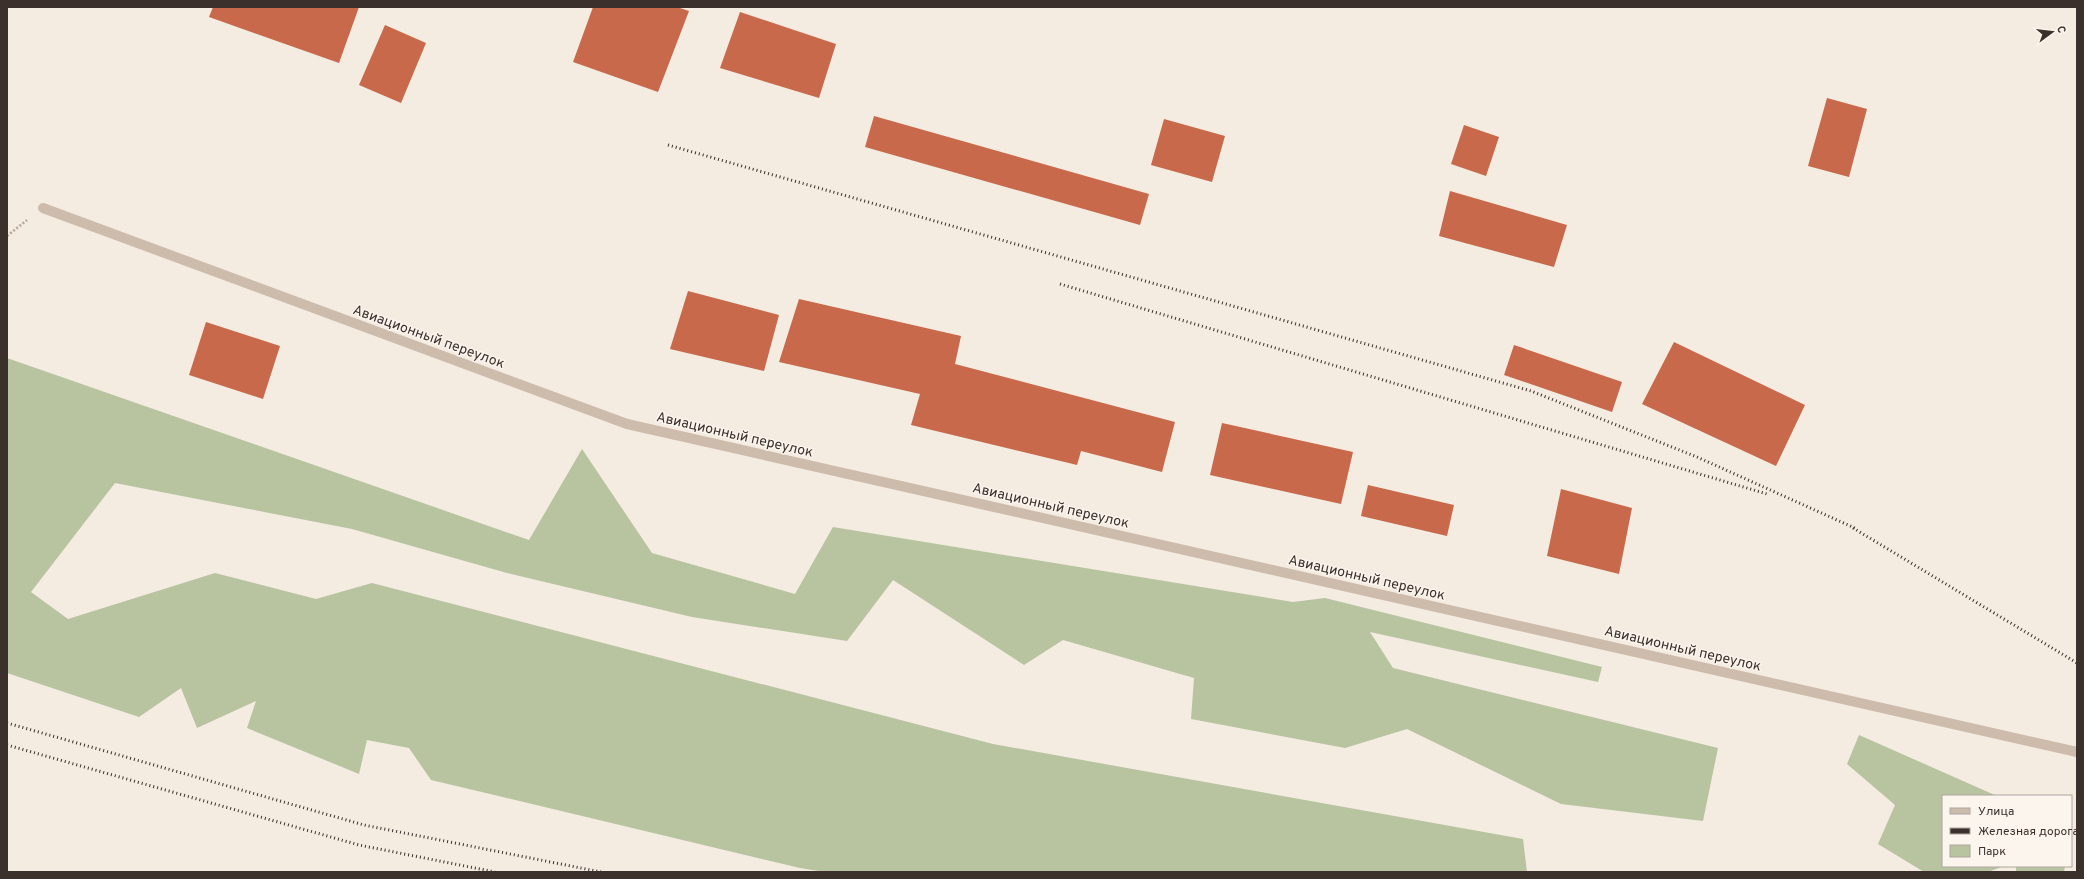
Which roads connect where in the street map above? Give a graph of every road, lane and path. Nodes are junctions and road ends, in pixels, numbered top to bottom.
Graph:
1 (43, 208) dead end
2 (2077, 752) edge

1 - 2 street, Авиационный переулок

